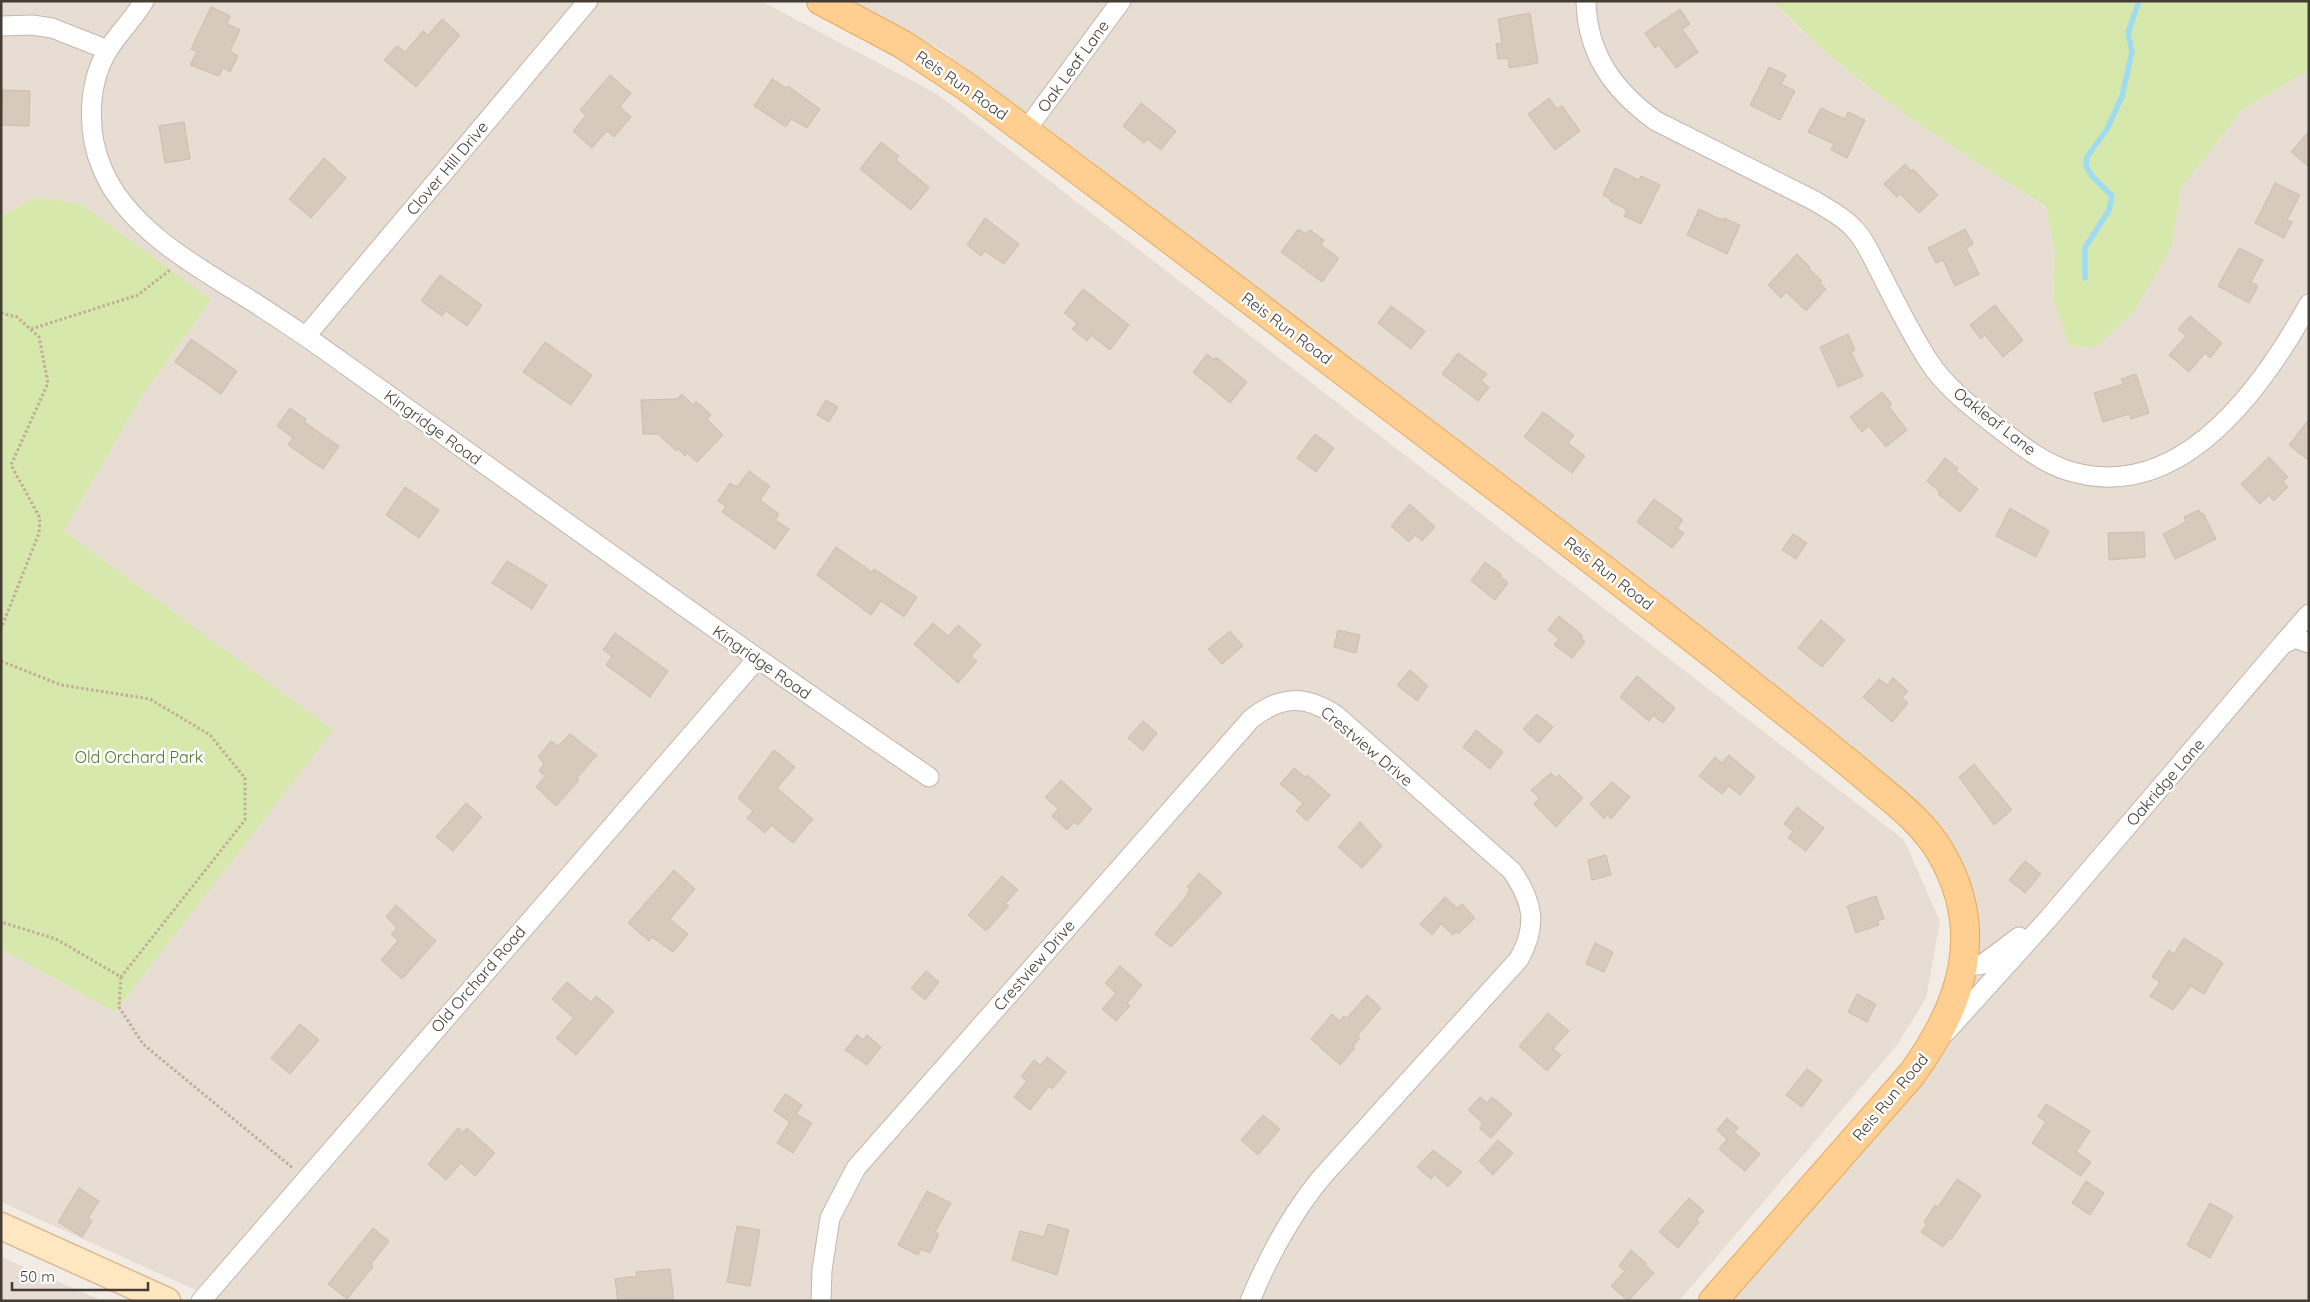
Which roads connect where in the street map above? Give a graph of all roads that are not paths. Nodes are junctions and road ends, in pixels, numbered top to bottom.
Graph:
1 (144, 1) edge
2 (588, 1) edge
3 (820, 1) edge
4 (1121, 1) edge
5 (1586, 1) edge
6 (1, 26) edge
7 (108, 50) junction
8 (1026, 130) junction
9 (2309, 304) edge
10 (306, 336) junction
11 (2309, 614) edge
12 (2309, 643) edge
13 (2282, 645) junction
14 (757, 659) junction
15 (929, 777) dead end
16 (2048, 919) junction
17 (1964, 968) junction
18 (1930, 1049) junction
19 (1, 1226) edge
20 (167, 1301) edge
21 (201, 1301) edge
22 (821, 1301) edge
23 (1250, 1301) edge
24 (1713, 1301) edge

1 - 7 street, Kingridge Road
2 - 10 street, Clover Hill Drive
3 - 8 main road, Reis Run Road
4 - 8 street, Oak Leaf Lane
5 - 9 street, Oakleaf Lane
6 - 7 street
7 - 10 street, Kingridge Road
8 - 17 main road, Reis Run Road
10 - 14 street, Kingridge Road
11 - 13 street, Oakridge Lane
12 - 13 street
13 - 16 street, Oakridge Lane
14 - 15 street, Kingridge Road
14 - 21 street, Old Orchard Road
16 - 17 street, Oakridge Lane
16 - 18 street, Oakridge Lane
17 - 18 main road, Reis Run Road
18 - 24 main road, Reis Run Road
19 - 20 street
22 - 23 street, Crestview Drive

